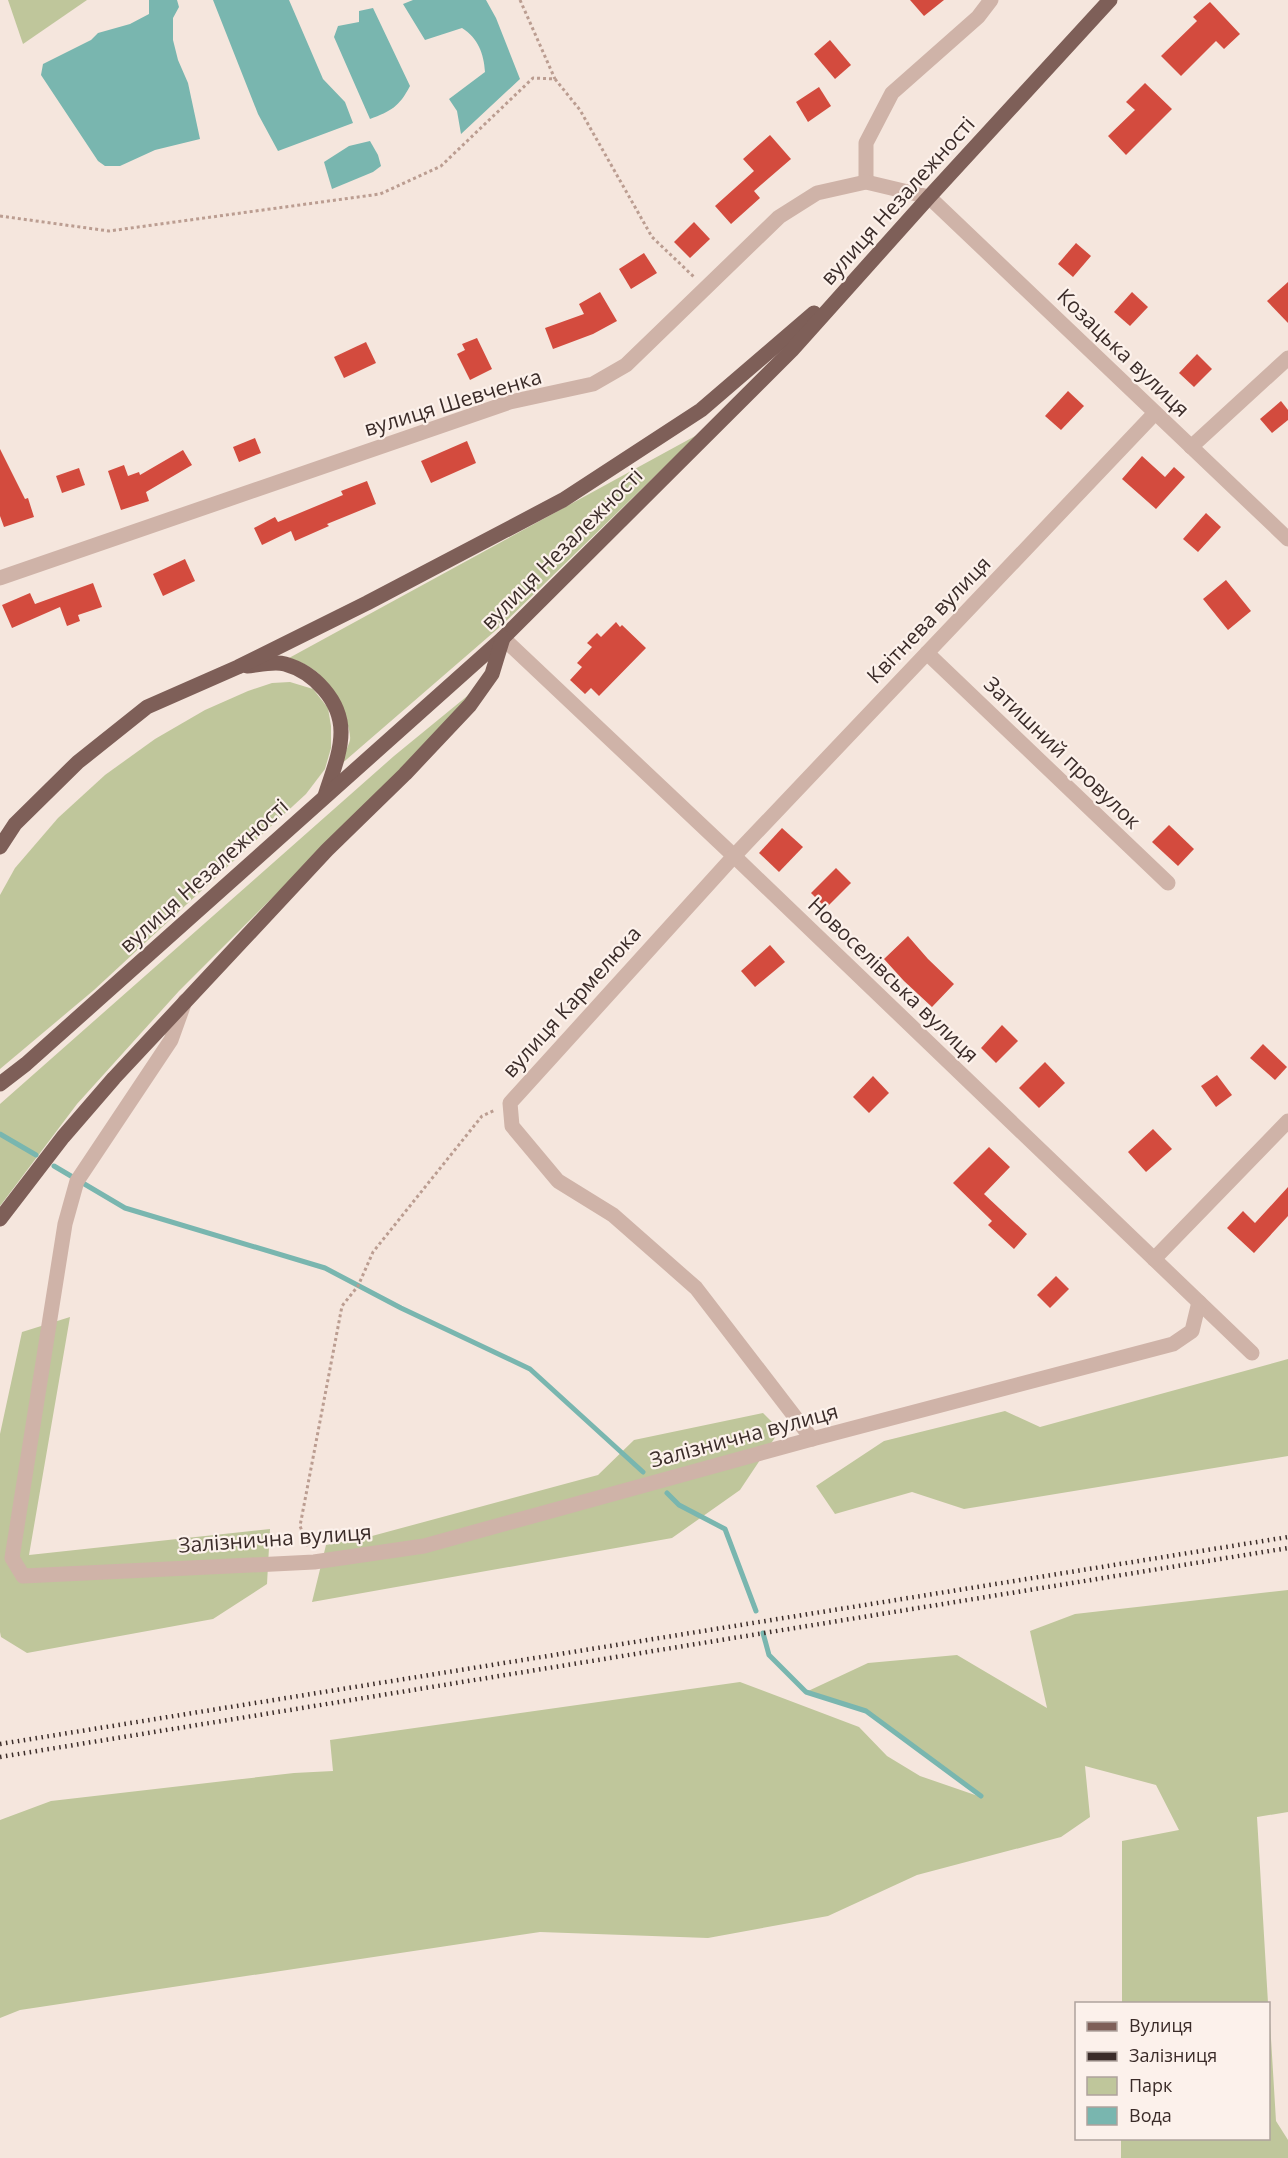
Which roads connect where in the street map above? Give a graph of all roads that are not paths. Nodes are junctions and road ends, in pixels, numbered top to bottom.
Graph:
1 (991, 0) edge
2 (1110, 0) edge
3 (866, 182) junction
4 (929, 197) junction
5 (860, 274) junction
6 (1288, 358) edge
7 (1155, 413) junction
8 (1191, 447) junction
9 (1288, 539) edge
10 (0, 578) edge
11 (503, 638) junction
12 (927, 653) junction
13 (238, 667) junction
14 (325, 796) junction
15 (0, 847) edge
16 (734, 856) junction
17 (1168, 883) dead end
18 (185, 1001) junction
19 (0, 1084) edge
20 (1288, 1121) edge
21 (0, 1219) edge
22 (1154, 1259) junction
23 (1199, 1302) junction
24 (1252, 1353) dead end
25 (812, 1439) junction

1 - 3 street
2 - 4 main road, вулиця Незалежності
3 - 4 street, вулиця Шевченка
3 - 10 street, вулиця Шевченка
4 - 5 main road, вулиця Незалежності
4 - 7 street, Козацька вулиця
5 - 11 main road, вулиця Незалежності
5 - 13 main road
6 - 8 street
7 - 8 street, Козацька вулиця
7 - 12 street, Квітнева вулиця
8 - 9 street, Козацька вулиця
11 - 14 main road, вулиця Незалежності
11 - 16 street, Новоселівська вулиця
11 - 18 main road
12 - 16 street, Квітнева вулиця
12 - 17 street, Затишний провулок
13 - 14 main road
13 - 15 main road
14 - 19 main road, вулиця Незалежності
16 - 22 street, Новоселівська вулиця
16 - 25 street, вулиця Кармелюка
18 - 21 main road
18 - 25 street, Залізнична вулиця
20 - 22 street
22 - 23 street, Новоселівська вулиця
23 - 24 street, Новоселівська вулиця
23 - 25 street, Залізнична вулиця

